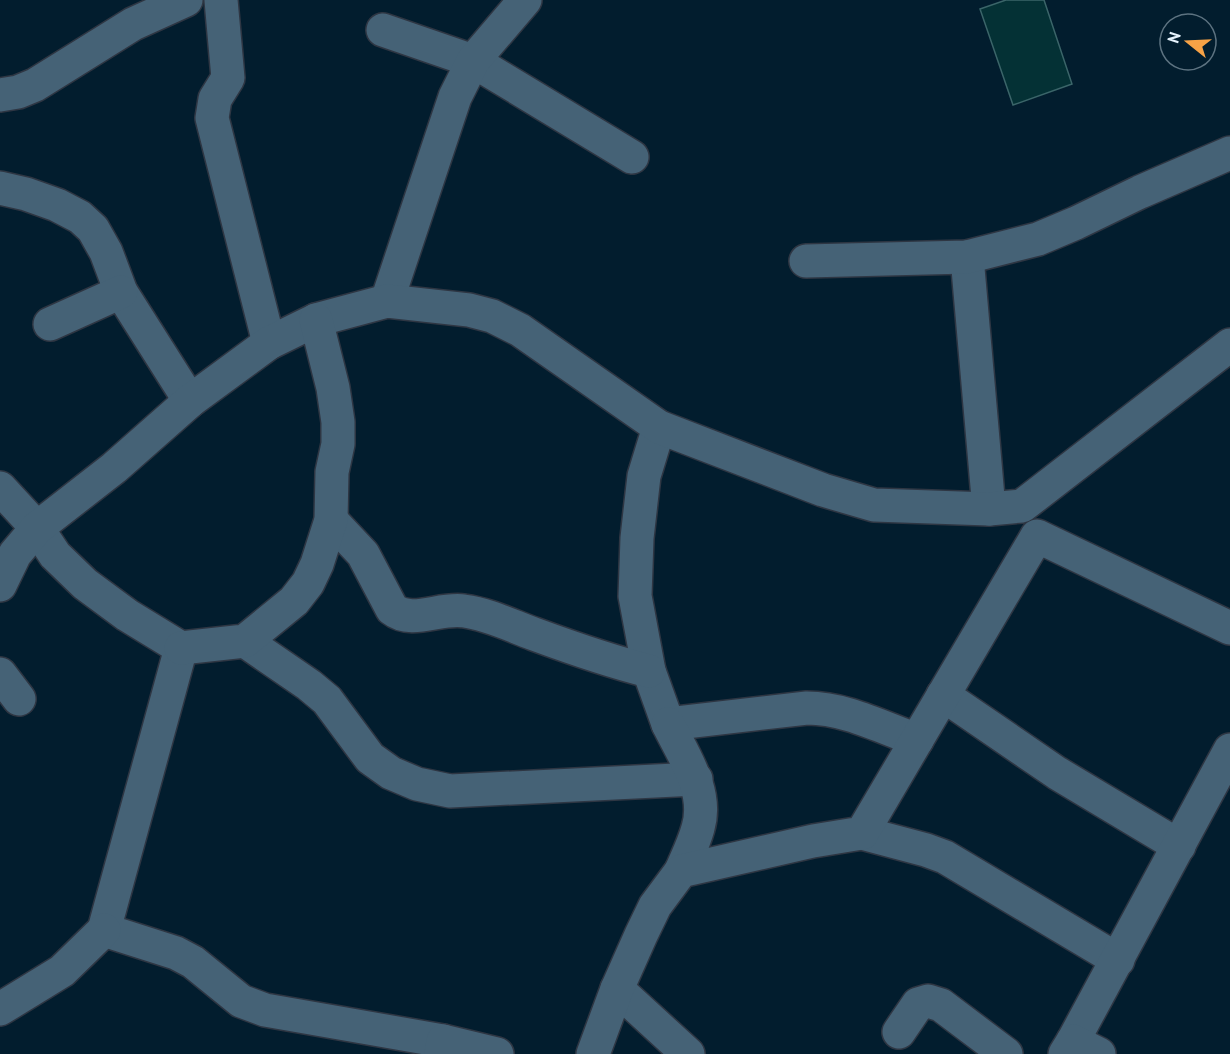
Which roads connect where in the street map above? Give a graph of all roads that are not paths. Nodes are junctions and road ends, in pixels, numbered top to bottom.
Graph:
1 (186, 0) edge
2 (221, 0) edge
3 (525, 0) edge
4 (383, 30) dead end
5 (473, 61) junction
6 (0, 95) edge
7 (1230, 153) edge
8 (632, 156) dead end
9 (0, 188) edge
10 (967, 257) junction
11 (806, 261) dead end
12 (121, 292) junction
13 (387, 301) junction
14 (316, 320) junction
15 (50, 324) dead end
16 (269, 343) junction
17 (1230, 345) edge
18 (190, 401) junction
19 (660, 427) junction
20 (0, 488) edge
21 (1022, 506) junction
22 (989, 509) junction
23 (331, 520) junction
24 (37, 528) junction
25 (1037, 536) junction
26 (8, 557) edge
27 (0, 585) edge
28 (1230, 628) edge
29 (245, 641) junction
30 (181, 648) junction
31 (649, 671) junction
32 (943, 695) junction
33 (668, 724) junction
34 (917, 740) junction
35 (1230, 750) edge
36 (696, 779) junction
37 (862, 833) junction
38 (1179, 846) junction
39 (681, 871) junction
40 (104, 930) junction
41 (1118, 960) junction
42 (617, 989) junction
43 (0, 1009) edge
44 (899, 1032) dead end
45 (442, 1048) edge
46 (1079, 1050) edge
47 (497, 1054) edge
48 (593, 1054) edge
49 (688, 1054) edge
50 (1006, 1054) edge

1 - 6 street
2 - 16 street
3 - 5 street
4 - 5 street
5 - 8 street
5 - 13 street
7 - 10 street
9 - 12 street
10 - 11 street
10 - 22 street
12 - 15 street
12 - 18 street
13 - 14 street
13 - 19 street
14 - 16 street
14 - 23 street
16 - 18 street
17 - 21 street
18 - 24 street
19 - 22 street
19 - 31 street
20 - 24 street
21 - 22 street
21 - 25 street
23 - 29 street
23 - 31 street
24 - 26 street
24 - 30 street
25 - 28 street
25 - 32 street
26 - 27 street
29 - 30 street
29 - 36 street
30 - 40 street
31 - 33 street
32 - 34 street
32 - 38 street
33 - 34 street
33 - 36 street
34 - 37 street
35 - 38 street
36 - 39 street
37 - 39 street
37 - 41 street
38 - 41 street
39 - 42 street
40 - 43 street
40 - 45 street
41 - 46 street
42 - 48 street
42 - 49 street
44 - 50 street
45 - 47 street

